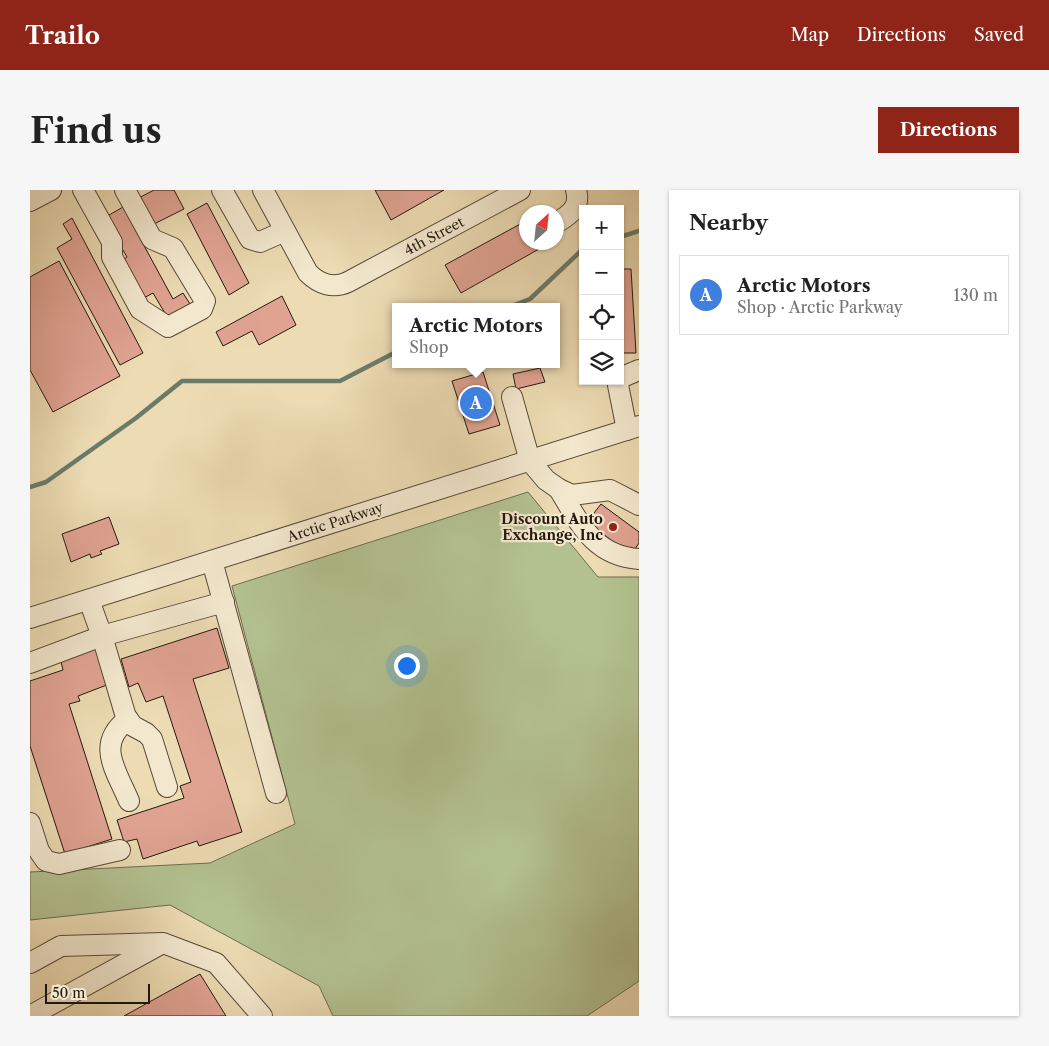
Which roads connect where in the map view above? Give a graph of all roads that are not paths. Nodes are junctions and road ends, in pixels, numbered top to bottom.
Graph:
1 (51, 190) edge
2 (83, 190) edge
3 (125, 190) edge
4 (222, 190) edge
5 (264, 190) edge
6 (520, 190) edge
7 (576, 190) edge
8 (30, 201) edge
9 (564, 218) edge
10 (285, 231) junction
11 (639, 370) edge
12 (624, 378) edge
13 (618, 385) edge
14 (512, 397) dead end
15 (635, 432) edge
16 (530, 460) junction
17 (559, 490) junction
18 (639, 506) edge
19 (639, 559) edge
20 (212, 561) junction
21 (89, 600) junction
22 (224, 602) junction
23 (30, 618) edge
24 (102, 636) junction
25 (30, 663) edge
26 (128, 719) junction
27 (167, 787) dead end
28 (276, 793) dead end
29 (129, 801) dead end
30 (30, 823) edge
31 (120, 850) dead end
32 (163, 942) junction
33 (30, 963) edge
34 (30, 1016) edge
35 (262, 1016) edge

1 - 8 street
2 - 3 street
4 - 10 street
5 - 10 street
6 - 10 street, 4th Street
7 - 9 street
11 - 12 street
13 - 15 street
14 - 16 street
15 - 16 street, Arctic Parkway
16 - 17 street
16 - 20 street, Arctic Parkway
17 - 18 street
17 - 19 street
20 - 21 street, Arctic Parkway
20 - 22 street
21 - 23 street, Arctic Parkway
21 - 24 street
22 - 24 street
22 - 28 street
24 - 25 street
24 - 26 street
26 - 27 street
26 - 29 street
30 - 31 street
32 - 33 street
32 - 34 street
32 - 35 street

